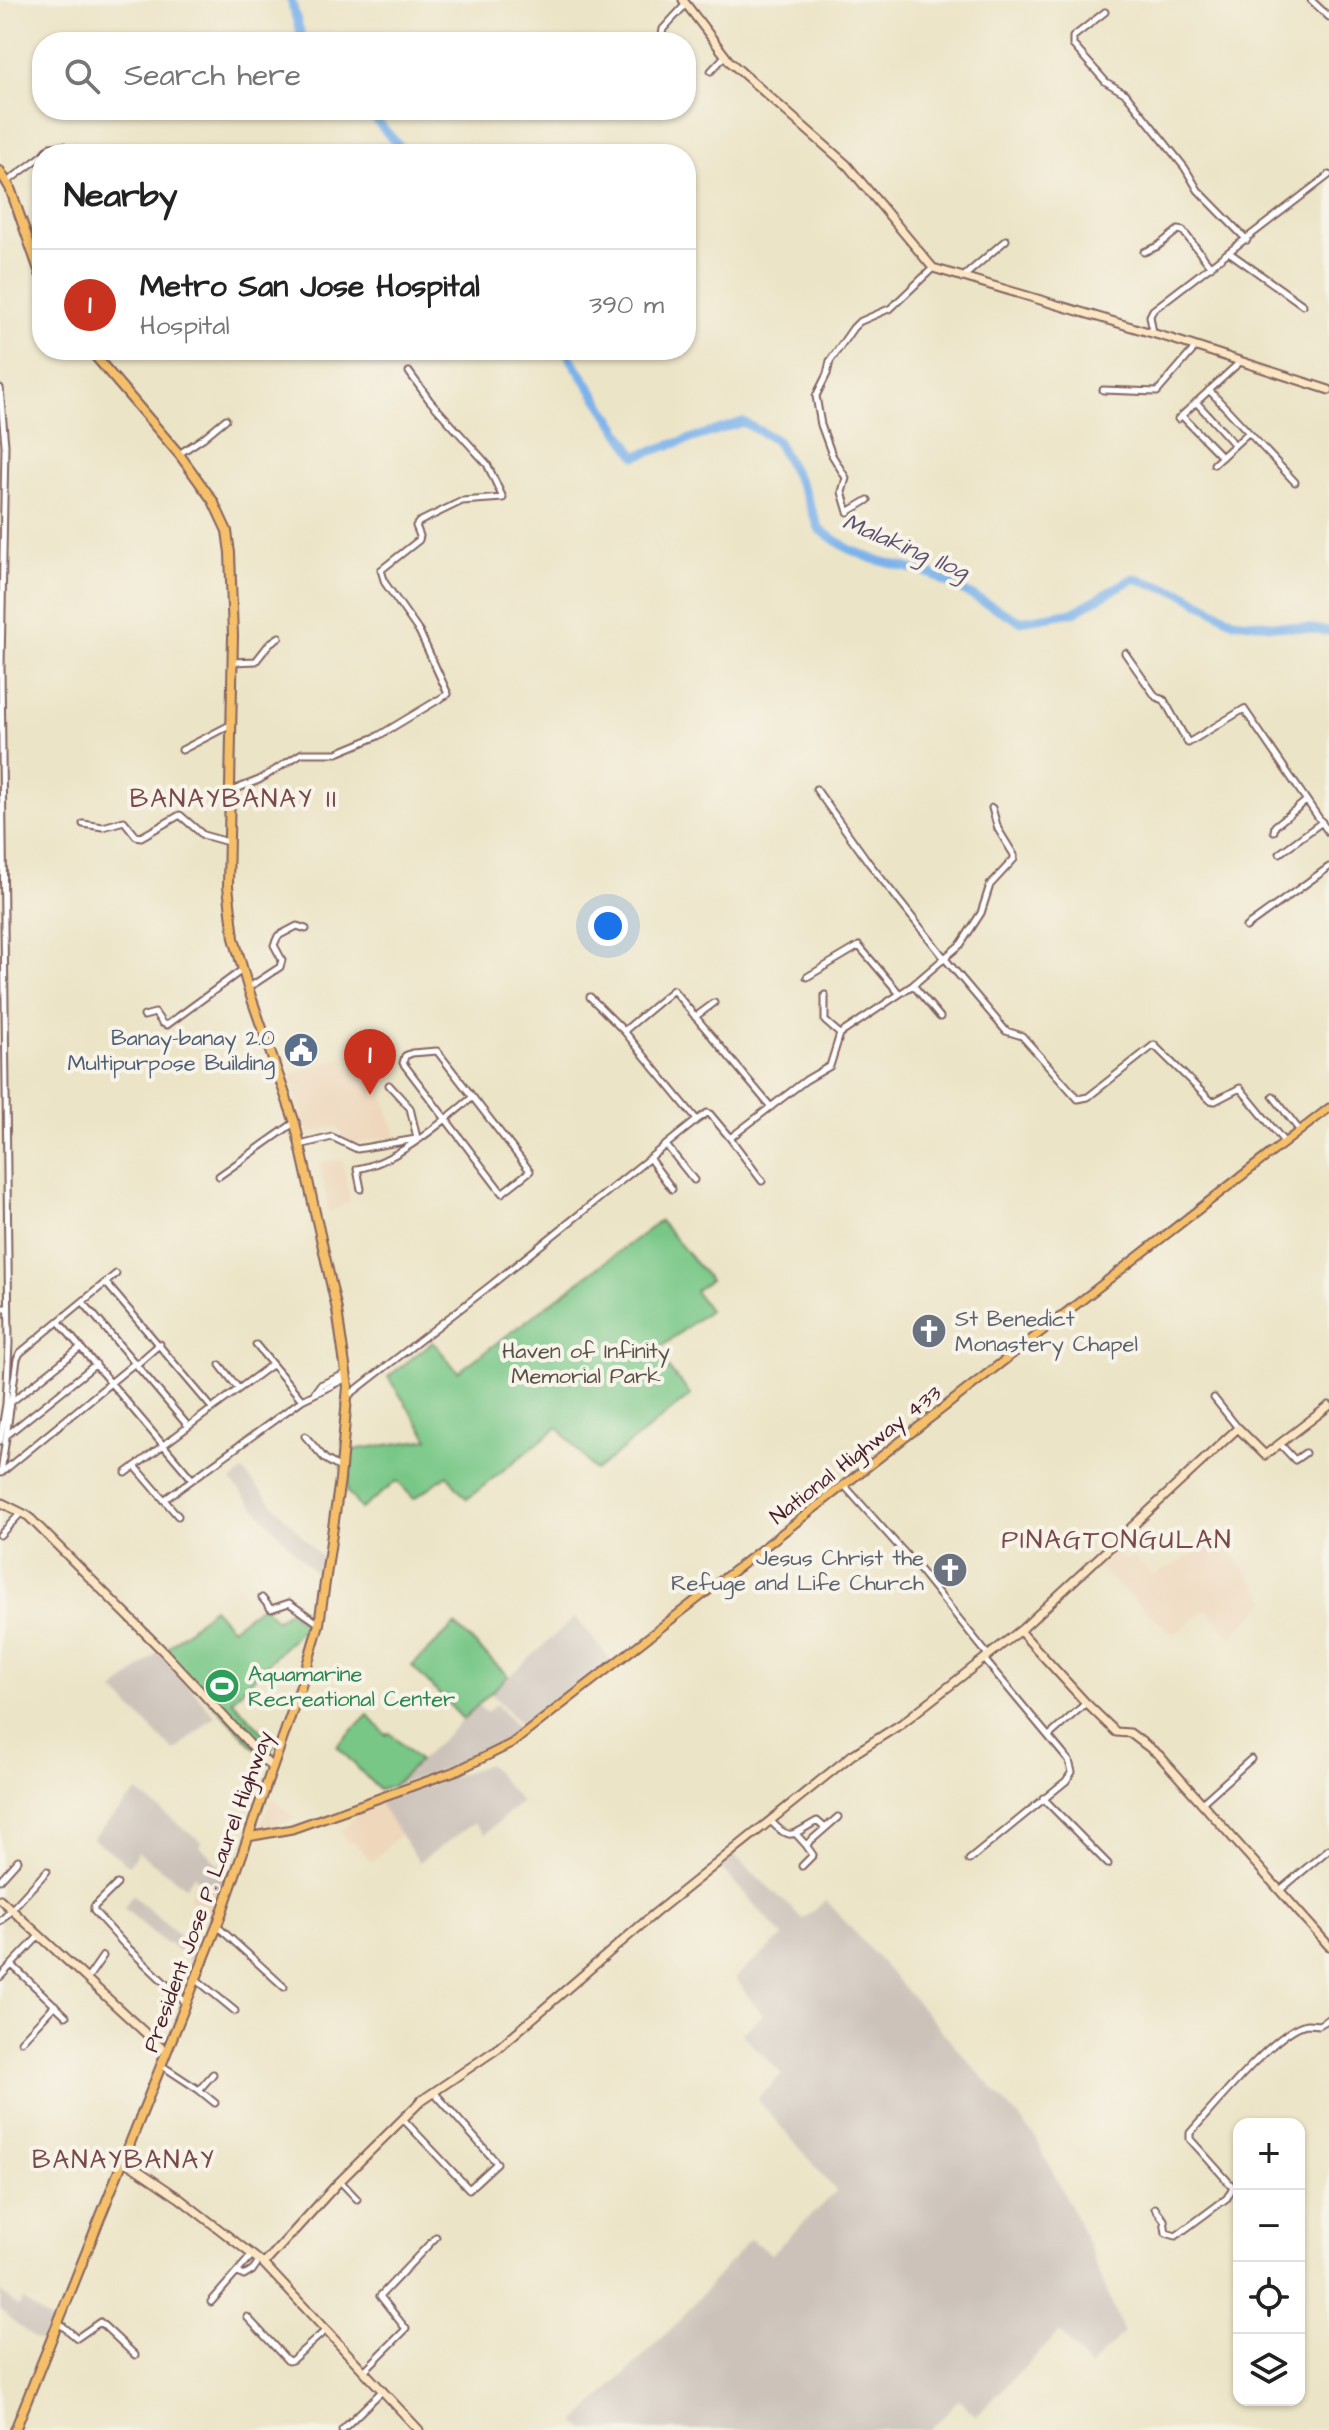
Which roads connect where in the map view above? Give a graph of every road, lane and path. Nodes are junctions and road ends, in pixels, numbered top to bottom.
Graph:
1 (1311, 0) edge
2 (684, 2) edge
3 (1105, 12) dead end
4 (1329, 17) edge
5 (662, 32) edge
6 (725, 56) junction
7 (711, 71) dead end
8 (32, 163) edge
9 (0, 171) edge
10 (1329, 175) edge
11 (7, 182) junction
12 (1006, 240) dead end
13 (1247, 240) junction
14 (32, 251) edge
15 (1144, 252) dead end
16 (1230, 253) junction
17 (1211, 267) junction
18 (933, 268) junction
19 (962, 278) junction
20 (1303, 305) dead end
21 (1153, 333) junction
22 (1195, 348) junction
23 (99, 360) edge
24 (1240, 362) junction
25 (409, 372) dead end
26 (0, 388) edge
27 (1103, 390) dead end
28 (1209, 390) junction
29 (1329, 390) edge
30 (1196, 402) junction
31 (226, 419) dead end
32 (1248, 433) junction
33 (1235, 445) junction
34 (179, 454) junction
35 (1222, 457) junction
36 (1214, 464) dead end
37 (1295, 482) dead end
38 (1, 493) edge
39 (868, 500) dead end
40 (0, 593) edge
41 (279, 637) dead end
42 (1125, 653) dead end
43 (233, 662) junction
44 (231, 725) junction
45 (182, 750) dead end
46 (816, 789) dead end
47 (231, 791) junction
48 (1306, 801) junction
49 (992, 808) dead end
50 (1322, 822) junction
51 (83, 824) dead end
52 (1274, 831) dead end
53 (1329, 833) edge
54 (229, 842) junction
55 (1280, 853) dead end
56 (1329, 867) edge
57 (1246, 927) dead end
58 (306, 929) dead end
59 (946, 960) junction
60 (242, 969) junction
61 (807, 977) dead end
62 (913, 985) junction
63 (248, 988) junction
64 (899, 993) junction
65 (825, 995) dead end
66 (590, 997) dead end
67 (714, 1003) dead end
68 (144, 1016) dead end
69 (695, 1017) junction
70 (940, 1017) dead end
71 (624, 1031) junction
72 (840, 1034) junction
73 (3, 1055) edge
74 (389, 1085) dead end
75 (1273, 1096) dead end
76 (473, 1097) junction
77 (771, 1107) junction
78 (1329, 1108) edge
79 (444, 1120) junction
80 (697, 1120) junction
81 (295, 1123) junction
82 (1300, 1131) junction
83 (417, 1138) junction
84 (730, 1138) junction
85 (1285, 1143) junction
86 (300, 1145) junction
87 (666, 1145) junction
88 (649, 1158) junction
89 (219, 1176) dead end
90 (694, 1180) dead end
91 (762, 1181) dead end
92 (361, 1189) dead end
93 (672, 1189) dead end
94 (116, 1274) dead end
95 (106, 1283) junction
96 (83, 1302) junction
97 (0, 1308) edge
98 (8, 1308) junction
99 (59, 1322) junction
100 (160, 1344) junction
101 (256, 1345) dead end
102 (81, 1347) junction
103 (136, 1363) junction
104 (96, 1364) junction
105 (220, 1365) dead end
106 (271, 1365) junction
107 (348, 1375) junction
108 (112, 1383) junction
109 (238, 1388) junction
110 (348, 1396) junction
111 (1214, 1398) dead end
112 (302, 1400) junction
113 (10, 1404) junction
114 (1329, 1406) edge
115 (212, 1408) junction
116 (188, 1426) junction
117 (1238, 1428) junction
118 (6, 1436) junction
119 (305, 1436) dead end
120 (0, 1441) edge
121 (164, 1444) junction
122 (1280, 1444) junction
123 (1305, 1453) dead end
124 (135, 1466) junction
125 (342, 1469) junction
126 (126, 1473) dead end
127 (192, 1479) junction
128 (844, 1485) junction
129 (164, 1500) junction
130 (0, 1502) edge
131 (22, 1512) junction
132 (178, 1516) dead end
133 (0, 1535) edge
134 (262, 1598) dead end
135 (319, 1624) junction
136 (1020, 1631) junction
137 (986, 1657) junction
138 (1086, 1703) junction
139 (1049, 1736) junction
140 (1251, 1759) dead end
141 (272, 1768) junction
142 (1043, 1798) junction
143 (1203, 1802) junction
144 (838, 1817) dead end
145 (770, 1820) junction
146 (825, 1828) junction
147 (796, 1834) junction
148 (248, 1837) junction
149 (806, 1845) junction
150 (1329, 1849) edge
151 (18, 1860) dead end
152 (969, 1860) dead end
153 (1108, 1864) dead end
154 (802, 1866) dead end
155 (47, 1871) dead end
156 (0, 1880) edge
157 (117, 1884) dead end
158 (1280, 1890) junction
159 (0, 1899) edge
160 (12, 1910) junction
161 (0, 1922) edge
162 (217, 1926) junction
163 (40, 1935) junction
164 (1329, 1946) edge
165 (103, 1956) dead end
166 (12, 1965) junction
167 (0, 1977) edge
168 (87, 1979) junction
169 (196, 1979) junction
170 (284, 1987) dead end
171 (186, 2003) junction
172 (55, 2005) junction
173 (235, 2011) dead end
174 (66, 2016) dead end
175 (1329, 2019) edge
176 (21, 2041) dead end
177 (166, 2052) junction
178 (161, 2065) junction
179 (213, 2074) dead end
180 (199, 2090) junction
181 (432, 2091) junction
182 (215, 2103) dead end
183 (402, 2118) junction
184 (123, 2160) junction
185 (340, 2181) junction
186 (357, 2199) dead end
187 (1155, 2208) dead end
188 (436, 2237) dead end
189 (259, 2259) junction
190 (237, 2272) junction
191 (211, 2302) dead end
192 (247, 2317) dead end
193 (58, 2322) junction
194 (326, 2330) junction
195 (135, 2355) dead end
196 (365, 2370) junction
197 (383, 2390) junction
198 (15, 2430) edge
199 (342, 2430) edge
200 (419, 2430) edge

1 - 4 street
2 - 5 street
2 - 6 street
3 - 13 street
6 - 7 street
6 - 18 street
8 - 11 street
9 - 11 highway
10 - 13 street
11 - 14 highway
12 - 19 street
13 - 16 street
15 - 17 street
16 - 17 street
16 - 20 street
17 - 21 street
18 - 19 street
18 - 39 street
19 - 21 street
21 - 22 street
22 - 24 street
22 - 27 street
23 - 34 highway, President Jose P. Laurel Highway
24 - 28 street
24 - 29 street
25 - 47 street
26 - 38 street
28 - 30 street
28 - 32 street
30 - 33 street
30 - 35 street
31 - 34 street
32 - 33 street
32 - 37 street
33 - 35 street
34 - 43 highway, President Jose P. Laurel Highway
35 - 36 street
38 - 40 street
40 - 73 street
41 - 43 street
42 - 48 street
43 - 44 highway, President Jose P. Laurel Highway
44 - 45 street
44 - 47 highway, President Jose P. Laurel Highway
46 - 59 street
47 - 54 highway, President Jose P. Laurel Highway
48 - 50 street
48 - 52 street
49 - 59 street
50 - 53 street
50 - 55 street
51 - 54 street
54 - 60 highway, President Jose P. Laurel Highway
56 - 57 street
58 - 63 street
59 - 62 street
59 - 85 street
60 - 63 highway, President Jose P. Laurel Highway
60 - 68 street
61 - 64 street
62 - 64 street
62 - 70 street
63 - 81 highway, President Jose P. Laurel Highway
64 - 72 street
65 - 72 street
66 - 71 street
67 - 69 street
69 - 71 street
69 - 77 street
71 - 80 street
72 - 77 street
73 - 98 street
74 - 83 street
75 - 82 street
76 - 79 street
76 - 79 street
76 - 79 street
77 - 84 street
78 - 82 main road, National Highway 433
79 - 83 street
80 - 84 street
80 - 87 street
81 - 86 highway, President Jose P. Laurel Highway
81 - 89 street
82 - 85 main road, National Highway 433
83 - 86 street
83 - 92 street
84 - 91 street
85 - 128 main road, National Highway 433
86 - 107 highway, President Jose P. Laurel Highway
87 - 88 street
87 - 90 street
88 - 93 street
88 - 110 street
94 - 95 street
95 - 96 street
95 - 100 street
96 - 99 street
96 - 103 street
97 - 98 street
98 - 120 street
99 - 102 street
99 - 113 street
100 - 103 street
100 - 115 street
101 - 106 street
102 - 104 street
102 - 113 street
103 - 108 street
103 - 116 street
104 - 108 street
104 - 118 street
105 - 109 street
106 - 109 street
106 - 112 street
107 - 110 highway, President Jose P. Laurel Highway
107 - 112 street
108 - 118 street
108 - 121 street
109 - 115 street
110 - 125 highway, President Jose P. Laurel Highway
111 - 117 street
112 - 127 street
113 - 118 street
114 - 122 street
115 - 116 street
116 - 121 street
117 - 122 street
117 - 136 street
119 - 125 street
121 - 124 street
121 - 127 street
122 - 123 street
124 - 126 street
124 - 129 street
125 - 135 highway, President Jose P. Laurel Highway
127 - 129 street
128 - 137 street
128 - 148 main road, National Highway 433
129 - 132 street
130 - 131 street
131 - 133 street
131 - 141 street
134 - 135 street
135 - 141 highway, President Jose P. Laurel Highway
136 - 137 street
136 - 138 street
137 - 139 street
137 - 145 street
138 - 139 street
138 - 143 street
139 - 142 street
140 - 143 street
141 - 148 highway, President Jose P. Laurel Highway
142 - 152 street
142 - 153 street
143 - 158 street
144 - 146 street
145 - 147 street
145 - 181 street
146 - 147 street
146 - 149 street
147 - 149 street
148 - 162 highway, President Jose P. Laurel Highway
149 - 154 street
150 - 158 street
151 - 156 street
155 - 160 street
157 - 171 street
158 - 164 street
159 - 160 street
160 - 161 street
160 - 163 street
162 - 169 highway, President Jose P. Laurel Highway
162 - 170 street
163 - 166 street
163 - 168 street
165 - 168 street
166 - 167 street
166 - 172 street
168 - 177 street
169 - 171 highway, President Jose P. Laurel Highway
169 - 173 street
171 - 177 highway, President Jose P. Laurel Highway
172 - 174 street
172 - 176 street
175 - 187 street
177 - 178 highway, President Jose P. Laurel Highway
178 - 180 street
178 - 184 highway, President Jose P. Laurel Highway
179 - 180 street
180 - 182 street
181 - 183 street
181 - 183 street
183 - 185 street
184 - 189 street
184 - 193 highway, President Jose P. Laurel Highway
185 - 186 street
185 - 189 street
188 - 196 street
189 - 190 street
189 - 190 street
189 - 194 street
190 - 191 street
192 - 194 street
193 - 195 street
193 - 198 highway, President Jose P. Laurel Highway
194 - 196 street
196 - 197 street
197 - 199 street
197 - 200 street

